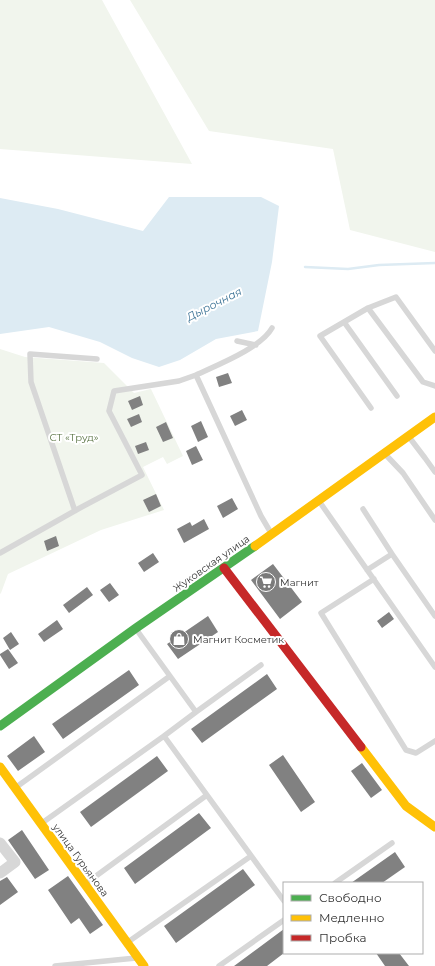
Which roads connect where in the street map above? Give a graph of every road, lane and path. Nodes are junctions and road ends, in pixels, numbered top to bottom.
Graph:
1 (368, 308) junction
2 (344, 322) junction
3 (272, 328) dead end
4 (237, 341) dead end
5 (256, 344) junction
6 (435, 351) edge
7 (97, 359) dead end
8 (196, 375) junction
9 (435, 386) edge
10 (397, 396) dead end
11 (371, 408) dead end
12 (435, 417) edge
13 (408, 436) junction
14 (384, 454) junction
15 (435, 472) edge
16 (319, 500) junction
17 (363, 509) dead end
18 (75, 511) junction
19 (435, 520) edge
20 (272, 533) junction
21 (0, 553) edge
22 (392, 554) junction
23 (224, 568) junction
24 (367, 570) junction
25 (374, 579) junction
26 (435, 616) edge
27 (136, 628) junction
28 (261, 665) dead end
29 (435, 668) edge
30 (170, 676) junction
31 (196, 712) junction
32 (0, 726) edge
33 (164, 736) junction
34 (435, 742) edge
35 (0, 767) edge
36 (15, 788) junction
37 (207, 795) junction
38 (41, 824) junction
39 (435, 827) edge
40 (0, 843) edge
41 (392, 843) dead end
42 (251, 856) junction
43 (0, 873) edge
44 (336, 882) edge
45 (85, 885) junction
46 (283, 900) edge
47 (283, 921) edge
48 (127, 943) junction
49 (138, 958) junction
50 (55, 966) edge
51 (144, 966) edge
52 (219, 966) edge

1 - 2 lane
1 - 6 lane
1 - 9 lane
2 - 10 lane
2 - 11 lane
3 - 5 lane
4 - 5 lane
5 - 8 lane
7 - 18 lane
8 - 18 lane
8 - 20 lane
12 - 13 street, Жуковская улица
13 - 14 street, Жуковская улица
13 - 15 lane
14 - 16 street, Жуковская улица
14 - 19 lane
16 - 20 street, Жуковская улица
16 - 24 lane
17 - 22 lane
18 - 21 lane
20 - 23 street, Жуковская улица
22 - 24 lane
22 - 26 lane
23 - 27 street, Жуковская улица
23 - 39 street
24 - 25 lane
25 - 29 lane
25 - 34 lane
27 - 30 lane
27 - 32 street, Жуковская улица
28 - 31 lane
30 - 31 lane
30 - 36 lane
31 - 33 lane
33 - 37 lane
33 - 38 lane
35 - 36 street, улица Гурьянова
36 - 38 street, улица Гурьянова
37 - 42 lane
37 - 45 lane
38 - 45 street, улица Гурьянова
40 - 43 street
41 - 44 lane
42 - 46 lane
42 - 48 lane
45 - 48 street, улица Гурьянова
47 - 52 lane
48 - 49 street, улица Гурьянова
49 - 50 lane
49 - 51 street, улица Гурьянова

